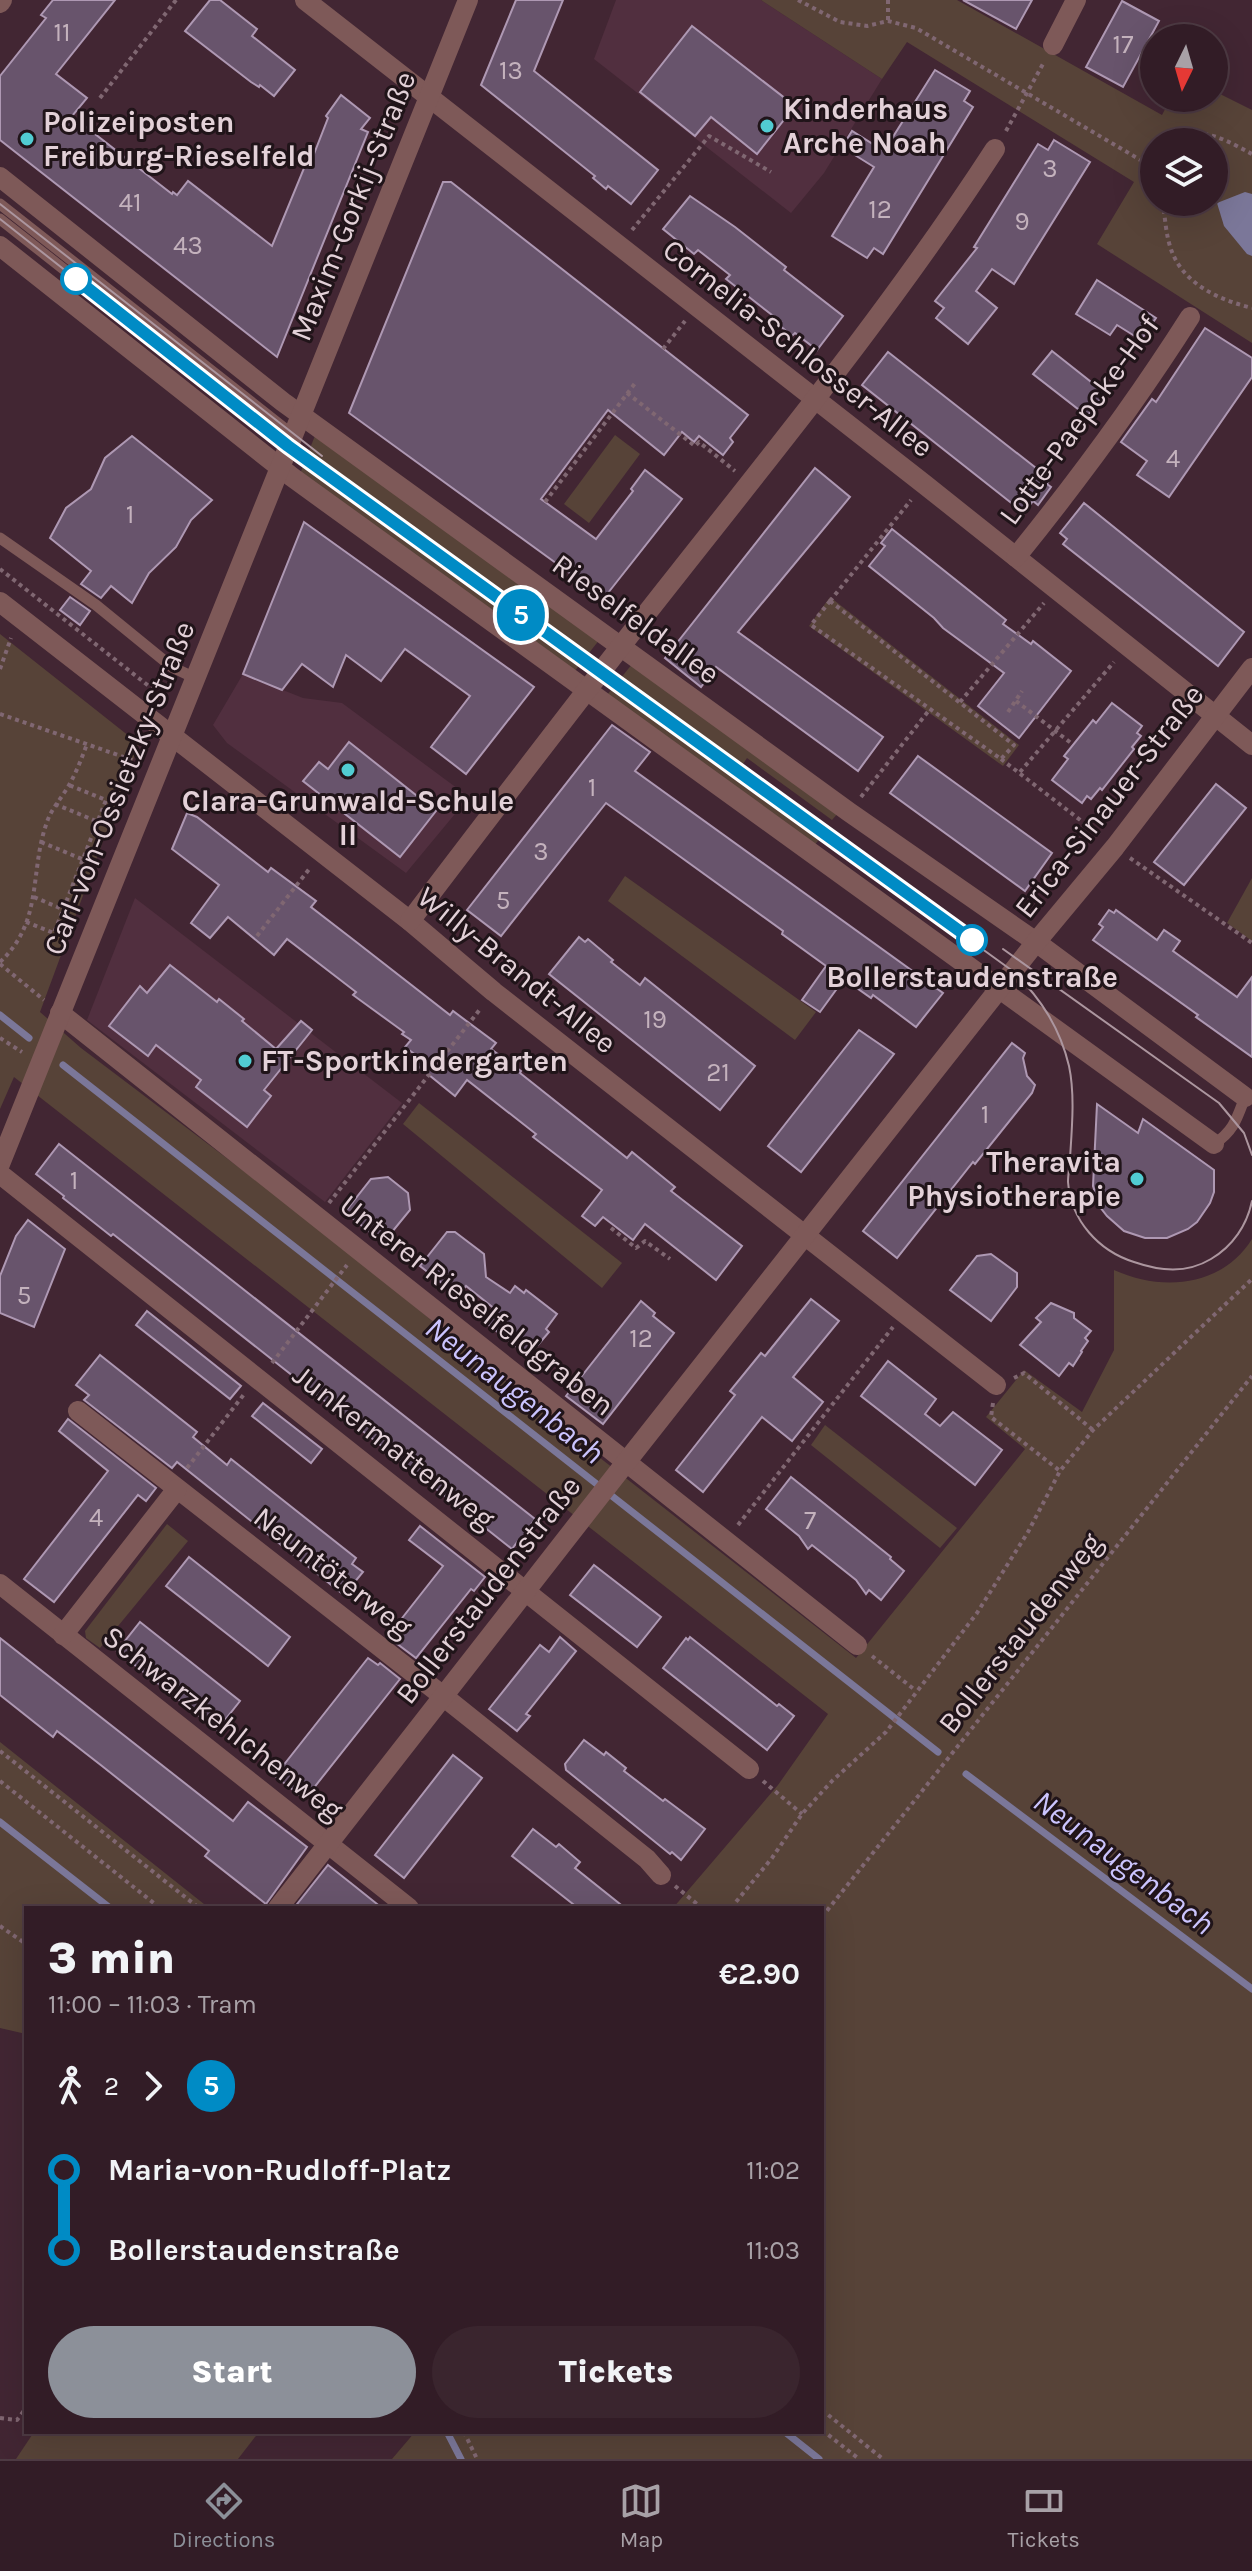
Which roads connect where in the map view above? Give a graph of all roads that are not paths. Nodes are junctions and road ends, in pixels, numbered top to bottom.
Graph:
1 (305, 0) edge
2 (468, 0) edge
3 (1076, 0) edge
4 (1053, 45) road end
5 (429, 97) junction
6 (995, 149) road end
7 (0, 177) edge
8 (0, 204) edge
9 (0, 219) edge
10 (0, 246) edge
11 (1190, 317) dead end
12 (816, 399) junction
13 (301, 414) junction
14 (291, 440) junction
15 (280, 467) junction
16 (0, 539) edge
17 (1016, 557) junction
18 (0, 602) edge
19 (621, 645) junction
20 (1252, 668) edge
21 (195, 678) junction
22 (587, 689) junction
23 (1215, 715) junction
24 (172, 737) junction
25 (1252, 745) edge
26 (410, 921) junction
27 (1036, 942) junction
28 (1014, 972) joint
29 (1000, 990) junction
30 (60, 1013) junction
31 (1245, 1097) joint
32 (1214, 1144) joint
33 (0, 1164) edge
34 (0, 1174) edge
35 (805, 1236) junction
36 (996, 1385) road end
37 (78, 1411) dead end
38 (627, 1461) junction
39 (177, 1489) junction
40 (0, 1584) edge
41 (526, 1590) junction
42 (63, 1635) junction
43 (857, 1645) road end
44 (443, 1696) junction
45 (749, 1769) road end
46 (328, 1843) junction
47 (661, 1875) road end
48 (280, 1906) edge
49 (407, 1906) edge

1 - 5 street, Cornelia-Schlosser-Allee
2 - 5 street, Maxim-Gorkij-Straße
3 - 4 street
5 - 12 street, Cornelia-Schlosser-Allee
5 - 13 street, Maxim-Gorkij-Straße
6 - 12 street
7 - 13 street, Rieselfeldallee
8 - 14 lane
9 - 14 lane
10 - 15 street
11 - 17 street, Lotte-Paepcke-Hof
12 - 17 street, Cornelia-Schlosser-Allee
12 - 19 street
13 - 14 street, Maxim-Gorkij-Straße
13 - 19 street, Rieselfeldallee
14 - 15 street, Carl-von-Ossietzky-Straße
15 - 21 street, Carl-von-Ossietzky-Straße
15 - 22 street
16 - 21 lane
17 - 23 street, Cornelia-Schlosser-Allee
18 - 24 street, Willy-Brandt-Allee
19 - 22 street
19 - 27 street, Rieselfeldallee
20 - 23 street, Erica-Sinauer-Straße
21 - 24 street, Carl-von-Ossietzky-Straße
22 - 26 street
22 - 29 street
23 - 25 street, Cornelia-Schlosser-Allee
23 - 27 street, Erica-Sinauer-Straße
24 - 26 street, Willy-Brandt-Allee
24 - 30 street, Carl-von-Ossietzky-Straße
26 - 35 street, Willy-Brandt-Allee
27 - 28 street, Erica-Sinauer-Straße
27 - 31 street, Rieselfeldallee
28 - 29 street, Bollerstaudenstraße
29 - 32 street
29 - 35 street, Bollerstaudenstraße
30 - 33 street, Carl-von-Ossietzky-Straße
30 - 38 street, Unterer Rieselfeldgraben
31 - 32 lane
34 - 41 street, Junkermattenweg
35 - 36 street, Willy-Brandt-Allee
35 - 38 street, Bollerstaudenstraße
37 - 39 street, Neuntöterweg
38 - 41 street, Bollerstaudenstraße
38 - 43 street, Unterer Rieselfeldgraben
39 - 42 street
39 - 44 street, Neuntöterweg
40 - 42 street, Schwarzkehlchenweg
41 - 44 street, Bollerstaudenstraße
41 - 45 street, Junkermattenweg
42 - 46 street, Schwarzkehlchenweg
44 - 46 street, Bollerstaudenstraße
44 - 47 street, Neuntöterweg
46 - 48 street, Bollerstaudenstraße
46 - 49 street, Schwarzkehlchenweg

